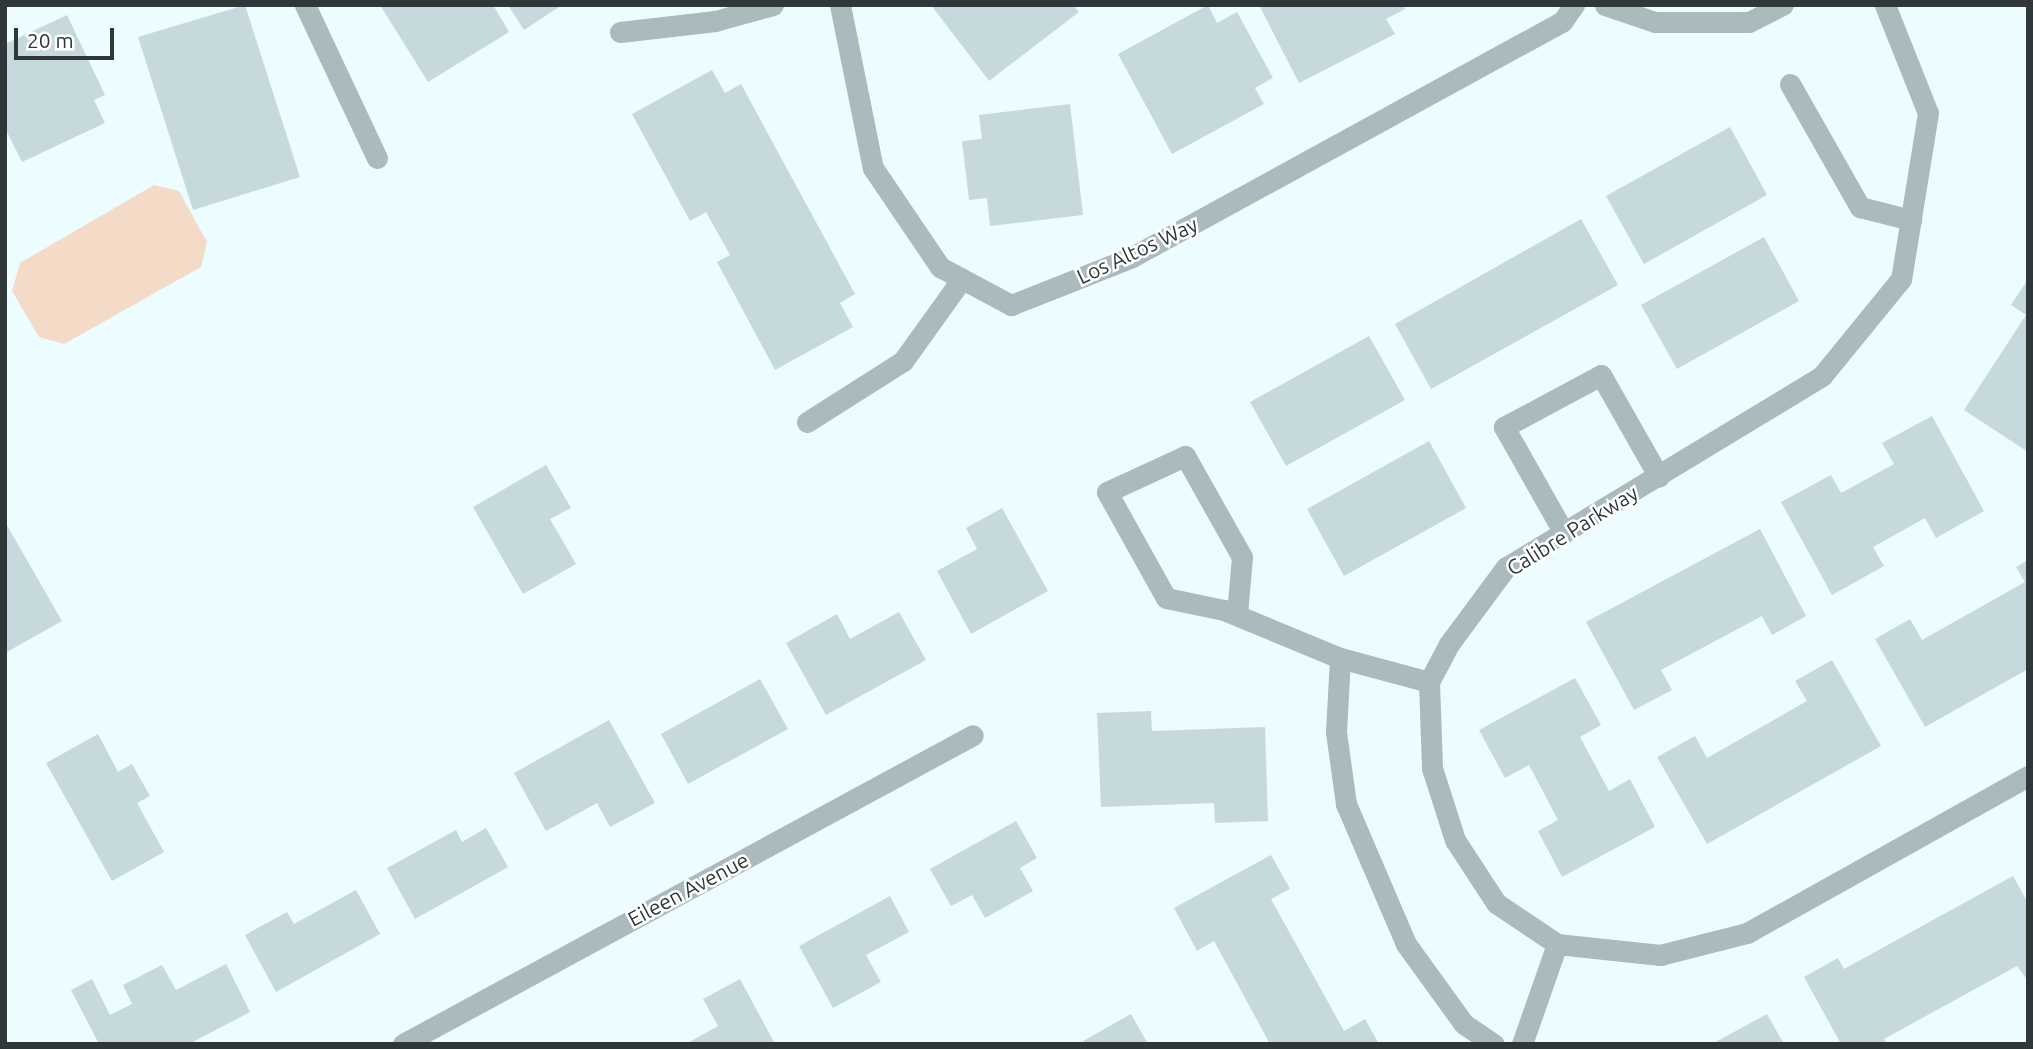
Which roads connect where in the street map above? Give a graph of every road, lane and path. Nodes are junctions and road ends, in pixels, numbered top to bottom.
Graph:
1 (305, 5) edge
2 (773, 5) edge
3 (841, 5) edge
4 (1574, 5) edge
5 (1605, 5) edge
6 (1783, 5) edge
7 (1885, 5) edge
8 (1700, 11) edge
9 (620, 32) dead end
10 (1790, 84) dead end
11 (377, 158) dead end
12 (1911, 220) junction
13 (962, 279) junction
14 (807, 422) dead end
15 (1660, 477) junction
16 (1564, 533) junction
17 (1237, 614) junction
18 (1340, 658) junction
19 (1429, 682) junction
20 (973, 735) dead end
21 (2028, 776) edge
22 (1558, 944) junction
23 (403, 1044) edge
24 (1494, 1044) edge
25 (1521, 1044) edge

1 - 11 street
2 - 9 street
3 - 13 street, Los Altos Way
4 - 13 street, Los Altos Way
5 - 8 street
6 - 8 street
7 - 12 street, Calibre Parkway
10 - 12 street
12 - 15 street, Calibre Parkway
13 - 14 street
15 - 16 street, Calibre Parkway
15 - 16 street
16 - 19 street, Calibre Parkway
17 - 17 street
17 - 18 street
18 - 19 street
18 - 24 street
19 - 22 street, Calibre Parkway
20 - 23 street, Eileen Avenue
21 - 22 street, Calibre Parkway
22 - 25 street

